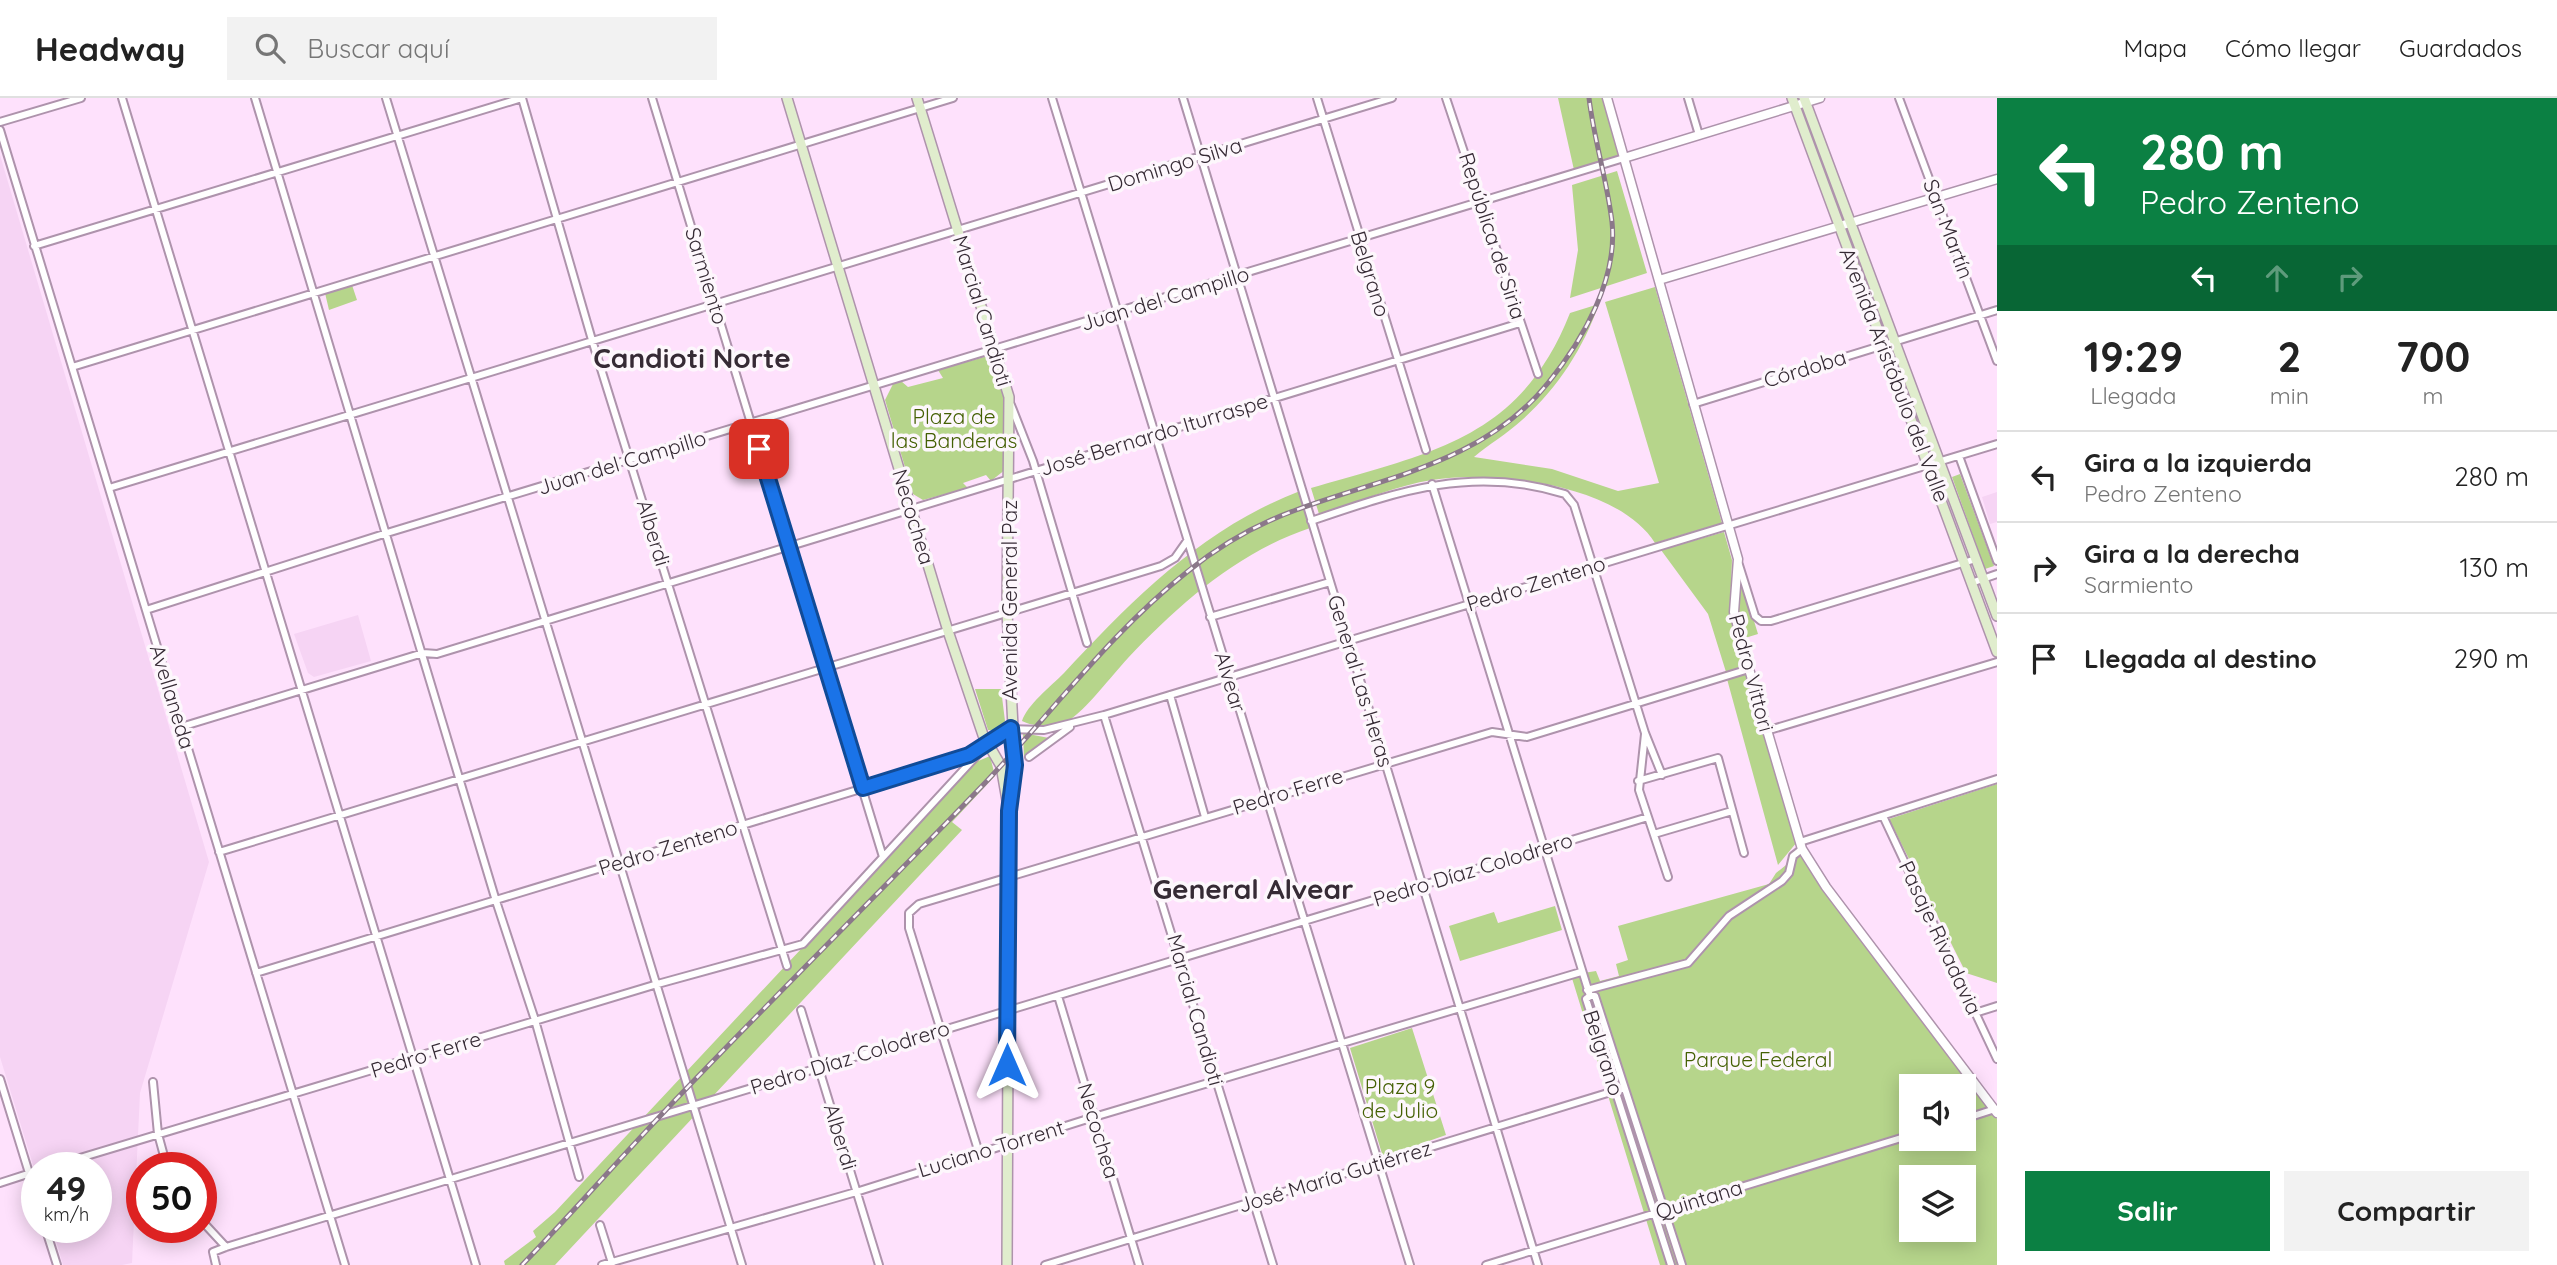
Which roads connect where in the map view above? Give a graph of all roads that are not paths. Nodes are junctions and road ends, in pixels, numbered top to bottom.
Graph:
1 (81, 98) edge
2 (122, 98) edge
3 (255, 98) edge
4 (386, 98) edge
5 (522, 98) edge
6 (652, 98) edge
7 (786, 98) edge
8 (953, 98) edge
9 (1052, 98) edge
10 (1183, 98) edge
11 (1317, 98) edge
12 (1392, 98) edge
13 (1446, 98) edge
14 (1688, 98) edge
15 (1820, 98) edge
16 (1899, 98) edge
17 (1608, 100) edge
18 (1805, 100) edge
19 (1794, 102) edge
20 (919, 103) edge
21 (1323, 119) junction
22 (0, 122) edge
23 (0, 130) edge
24 (397, 134) junction
25 (1699, 135) junction
26 (801, 145) junction
27 (1201, 156) junction
28 (1624, 158) junction
29 (277, 170) junction
30 (1997, 178) edge
31 (677, 181) junction
32 (1080, 194) junction
33 (1936, 196) junction
34 (1481, 201) junction
35 (156, 208) junction
36 (556, 218) junction
37 (1851, 223) junction
38 (1838, 227) junction
39 (957, 230) junction
40 (1360, 239) junction
41 (34, 246) junction
42 (435, 256) junction
43 (837, 266) junction
44 (1237, 276) junction
45 (1659, 280) junction
46 (314, 292) junction
47 (715, 303) junction
48 (1997, 310) edge
49 (1118, 314) junction
50 (1981, 315) junction
51 (1520, 323) junction
52 (192, 330) junction
53 (592, 340) junction
54 (1895, 341) junction
55 (1883, 344) junction
56 (995, 351) junction
57 (1997, 361) edge
58 (1396, 362) junction
59 (72, 367) junction
60 (1538, 374) dead end
61 (472, 379) junction
62 (873, 387) junction
63 (1009, 397) junction
64 (1274, 399) junction
65 (1693, 404) junction
66 (350, 415) junction
67 (751, 424) junction
68 (1155, 435) junction
69 (1997, 444) edge
70 (1426, 450) dead end
71 (230, 452) junction
72 (1959, 456) junction
73 (631, 460) junction
74 (1939, 462) junction
75 (1928, 466) junction
76 (1035, 471) junction
77 (1009, 479) junction
78 (1432, 484) junction
79 (109, 488) junction
80 (510, 498) junction
81 (911, 507) junction
82 (1311, 521) junction
83 (1728, 526) junction
84 (387, 533) junction
85 (1187, 541) junction
86 (789, 546) junction
87 (1738, 559) junction
88 (1976, 559) junction
89 (1997, 561) edge
90 (1964, 563) junction
91 (1593, 567) junction
92 (267, 572) junction
93 (1997, 574) edge
94 (1983, 579) junction
95 (1330, 582) junction
96 (1971, 583) junction
97 (668, 584) junction
98 (1073, 593) junction
99 (1471, 604) junction
100 (146, 610) junction
101 (1007, 612) junction
102 (1997, 616) edge
103 (1210, 617) junction
104 (546, 620) junction
105 (948, 631) junction
106 (1348, 640) junction
107 (1087, 643) dead end
108 (1997, 652) edge
109 (423, 653) junction
110 (1997, 662) edge
111 (827, 667) junction
112 (1749, 669) junction
113 (1229, 678) junction
114 (302, 689) junction
115 (1170, 695) junction
116 (1636, 704) junction
117 (704, 705) junction
118 (1104, 715) junction
119 (1074, 724) junction
120 (181, 727) junction
121 (1011, 728) junction
122 (1766, 731) junction
123 (1645, 733) junction
124 (1507, 734) junction
125 (583, 740) junction
126 (986, 746) junction
127 (1028, 758) dead end
128 (1385, 763) junction
129 (1662, 775) junction
130 (461, 778) junction
131 (1997, 779) edge
132 (1638, 781) junction
133 (863, 788) junction
134 (1265, 800) junction
135 (1009, 811) junction
136 (1732, 811) junction
137 (340, 816) junction
138 (1883, 816) junction
139 (1205, 817) junction
140 (1648, 817) junction
141 (745, 825) junction
142 (1654, 834) junction
143 (1143, 836) junction
144 (1801, 846) junction
145 (1542, 849) junction
146 (219, 852) junction
147 (1744, 853) dead end
148 (883, 857) junction
149 (619, 863) junction
150 (1008, 877) junction
151 (1668, 877) dead end
152 (1422, 886) junction
153 (496, 901) junction
154 (1306, 921) junction
155 (377, 937) junction
156 (782, 949) junction
157 (1180, 959) junction
158 (787, 966) dead end
159 (1581, 972) junction
160 (256, 973) junction
161 (654, 985) junction
162 (1589, 993) junction
163 (1058, 996) junction
164 (1997, 1006) edge
165 (1459, 1007) junction
166 (802, 1010) dead end
167 (1007, 1012) junction
168 (1975, 1013) junction
169 (535, 1020) junction
170 (939, 1032) junction
171 (1343, 1043) junction
172 (1997, 1059) edge
173 (414, 1060) junction
174 (818, 1068) junction
175 (0, 1079) edge
176 (1215, 1081) junction
177 (152, 1082) dead end
178 (1624, 1088) junction
179 (1616, 1091) junction
180 (292, 1094) junction
181 (693, 1105) junction
182 (1996, 1110) edge
183 (1976, 1116) edge
184 (1094, 1117) junction
185 (1496, 1128) junction
186 (158, 1134) junction
187 (1899, 1139) edge
188 (569, 1144) junction
189 (1007, 1144) junction
190 (26, 1152) edge
191 (99, 1152) edge
192 (163, 1152) edge
193 (979, 1153) junction
194 (1378, 1164) junction
195 (21, 1176) edge
196 (579, 1177) dead end
197 (451, 1180) junction
198 (0, 1183) edge
199 (856, 1192) junction
200 (1253, 1203) junction
201 (1665, 1210) junction
202 (1654, 1214) junction
203 (329, 1216) junction
204 (600, 1225) dead end
205 (730, 1226) junction
206 (217, 1237) edge
207 (1131, 1240) junction
208 (50, 1243) edge
209 (226, 1247) junction
210 (1533, 1251) junction
211 (612, 1264) edge
212 (57, 1265) edge
213 (216, 1265) edge
214 (345, 1265) edge
215 (477, 1265) edge
216 (602, 1265) edge
217 (742, 1265) edge
218 (879, 1265) edge
219 (1007, 1265) edge
220 (1045, 1265) edge
221 (1139, 1265) edge
222 (1273, 1265) edge
223 (1410, 1265) edge
224 (1486, 1265) edge
225 (1538, 1265) edge
226 (1671, 1265) edge
227 (1682, 1265) edge

1 - 22 street
2 - 35 street
3 - 29 street
4 - 24 street
5 - 24 street
5 - 36 street, Alberdi
6 - 31 street, Sarmiento
7 - 26 main road, Necochea
8 - 20 street
9 - 32 street, Alvear
10 - 27 street, General Las Heras
11 - 21 street, Belgrano
12 - 21 street, Domingo Silva
13 - 34 street, República de Siria
14 - 25 street
15 - 18 street, Juan del Campillo
16 - 33 street, San Martín
17 - 28 street, Pedro Vittori
18 - 19 street, Juan del Campillo
18 - 37 main road, Avenida Aristóbulo del Valle
19 - 25 street, Juan del Campillo
19 - 38 main road, Avenida Aristóbulo del Valle
20 - 26 street
20 - 39 main road, Marcial Candioti
21 - 27 street, Domingo Silva
21 - 40 street, Belgrano
23 - 41 street, Avellaneda
24 - 29 street
24 - 42 street
25 - 28 street, Juan del Campillo
26 - 31 street
26 - 43 main road, Necochea
27 - 32 street, Domingo Silva
27 - 44 street, General Las Heras
28 - 34 street, Juan del Campillo
28 - 45 street, Pedro Vittori
29 - 35 street
29 - 46 street
30 - 33 street
31 - 36 street
31 - 47 street, Sarmiento
32 - 39 street, Domingo Silva
32 - 49 street, Alvear
33 - 37 street
33 - 50 street, San Martín
34 - 40 street, Juan del Campillo
34 - 51 street, República de Siria
35 - 41 street
35 - 52 street
36 - 42 street
36 - 53 street, Alberdi
37 - 38 street
37 - 54 main road, Avenida Aristóbulo del Valle
38 - 45 street
38 - 55 main road, Avenida Aristóbulo del Valle
39 - 43 street, Domingo Silva
39 - 56 main road, Marcial Candioti
40 - 44 street, Juan del Campillo
40 - 58 street, Belgrano
41 - 59 street, Avellaneda
42 - 46 street
42 - 61 street
43 - 47 street, Domingo Silva
43 - 62 main road, Necochea
44 - 49 street, Juan del Campillo
44 - 64 street, General Las Heras
45 - 65 street, Pedro Vittori
46 - 52 street
46 - 66 street
47 - 53 street, Domingo Silva
47 - 67 street, Sarmiento
48 - 50 street, Córdoba
49 - 56 street, Juan del Campillo
49 - 68 street, Alvear
50 - 54 street, Córdoba
50 - 57 street, San Martín
51 - 58 street, José Bernardo Iturraspe
51 - 60 street, República de Siria
52 - 59 street
52 - 71 street
53 - 61 street, Domingo Silva
53 - 73 street, Alberdi
54 - 55 street, Córdoba
54 - 74 main road, Avenida Aristóbulo del Valle
55 - 65 street, Córdoba
55 - 75 main road, Avenida Aristóbulo del Valle
56 - 62 street, Juan del Campillo
56 - 63 main road, Marcial Candioti
58 - 64 street, José Bernardo Iturraspe
58 - 70 street, Belgrano
59 - 79 street, Avellaneda
61 - 66 street, Domingo Silva
61 - 80 street
62 - 67 street, Juan del Campillo
62 - 81 main road, Necochea
63 - 76 street, Marcial Candioti
63 - 77 main road, Avenida General Paz
64 - 68 street, José Bernardo Iturraspe
64 - 82 street, General Las Heras
65 - 83 street, Pedro Vittori
66 - 71 street, Domingo Silva
66 - 84 street
67 - 73 street, Juan del Campillo
67 - 86 street, Sarmiento
68 - 76 street, José Bernardo Iturraspe
68 - 85 street, Alvear
69 - 72 street, Pedro Zenteno
71 - 79 street, Domingo Silva
71 - 92 street
72 - 74 street, Pedro Zenteno
72 - 89 street
73 - 80 street, Juan del Campillo
73 - 97 street, Alberdi
74 - 75 street, Pedro Zenteno
74 - 88 main road, Avenida Aristóbulo del Valle
75 - 83 street, Pedro Zenteno
75 - 90 main road, Avenida Aristóbulo del Valle
76 - 77 street, José Bernardo Iturraspe
76 - 98 street, Marcial Candioti
77 - 81 street, José Bernardo Iturraspe
77 - 101 main road, Avenida General Paz
78 - 82 street
78 - 91 street
78 - 99 street
79 - 100 street, Avellaneda
80 - 84 street, Juan del Campillo
80 - 104 street
81 - 86 street, José Bernardo Iturraspe
81 - 105 main road, Necochea
82 - 95 street, General Las Heras
83 - 87 street, Pedro Vittori
83 - 91 street, Pedro Zenteno
84 - 92 street, Juan del Campillo
84 - 109 street
85 - 98 street
85 - 103 street, Alvear
86 - 97 street, José Bernardo Iturraspe
86 - 111 street, Sarmiento
87 - 90 street
87 - 112 street, Pedro Vittori
88 - 90 street
88 - 94 main road, Avenida Aristóbulo del Valle
90 - 96 main road, Avenida Aristóbulo del Valle
91 - 99 street, Pedro Zenteno
91 - 116 street
92 - 100 street, Juan del Campillo
92 - 114 street
93 - 94 street
94 - 96 street
94 - 102 main road, Avenida Aristóbulo del Valle
95 - 103 street
95 - 106 street, General Las Heras
96 - 108 main road, Avenida Aristóbulo del Valle
97 - 104 street, José Bernardo Iturraspe
97 - 117 street, Alberdi
98 - 101 street
98 - 107 street, Marcial Candioti
99 - 106 street, Pedro Zenteno
99 - 124 street
100 - 120 street, Avellaneda
101 - 105 street
101 - 121 main road, Avenida General Paz
103 - 113 street, Alvear
104 - 109 street, José Bernardo Iturraspe
104 - 125 street
105 - 111 street
105 - 126 main road, Necochea
106 - 113 street, Pedro Zenteno
106 - 128 street, General Las Heras
109 - 114 street, José Bernardo Iturraspe
109 - 130 street
110 - 122 street
111 - 117 street
111 - 133 street, Sarmiento
112 - 116 street, Pedro Ferre
112 - 122 street, Pedro Vittori
113 - 115 street, Pedro Zenteno
113 - 134 street, Alvear
114 - 120 street
114 - 137 street
115 - 118 street, Pedro Zenteno
115 - 139 street
116 - 123 street
116 - 124 street, Pedro Ferre
117 - 125 street
117 - 141 street, Alberdi
118 - 119 street, Pedro Zenteno
118 - 143 street, Marcial Candioti
119 - 121 street, Pedro Zenteno
119 - 127 street, Pedro Zenteno
120 - 146 street, Avellaneda
121 - 126 street, Pedro Zenteno
121 - 135 main road, Avenida General Paz
122 - 144 street, Pedro Vittori
123 - 129 street
123 - 132 street
124 - 128 street, Pedro Ferre
124 - 145 street
125 - 130 street
125 - 149 street
126 - 133 street, Pedro Zenteno
126 - 135 main road, Necochea
126 - 148 street
128 - 134 street, Pedro Ferre
128 - 152 street, General Las Heras
129 - 132 street
129 - 136 street
130 - 137 street
130 - 153 street
131 - 138 street
132 - 140 street
133 - 141 street, Pedro Zenteno
133 - 148 street, Sarmiento
134 - 139 street, Pedro Ferre
134 - 154 street, Alvear
135 - 150 main road, Avenida General Paz
136 - 142 street
136 - 147 street
137 - 146 street
137 - 155 street
138 - 144 street
138 - 168 street, Pasaje Rivadavia
139 - 143 street, Pedro Ferre
140 - 142 street
140 - 145 street, Pedro Díaz Colodrero
141 - 149 street, Pedro Zenteno
141 - 156 street, Alberdi
142 - 151 street
143 - 150 street, Pedro Ferre
143 - 157 street, Marcial Candioti
144 - 162 street
144 - 182 street, Pedro Vittori
145 - 152 street, Pedro Díaz Colodrero
145 - 159 street
146 - 160 street, Avellaneda
148 - 156 street, Pedro Ferre
149 - 153 street, Pedro Zenteno
149 - 161 street
150 - 167 main road, Avenida General Paz
150 - 170 street, Pedro Ferre
152 - 154 street, Pedro Díaz Colodrero
152 - 165 street, General Las Heras
153 - 155 street, Pedro Zenteno
153 - 169 street
154 - 157 street, Pedro Díaz Colodrero
154 - 171 street, Alvear
155 - 160 street, Pedro Zenteno
155 - 173 street
156 - 158 street, Alberdi
156 - 161 street, Pedro Ferre
157 - 163 street, Pedro Díaz Colodrero
157 - 176 street, Marcial Candioti
159 - 162 street
159 - 165 street, Luciano Torrent
160 - 180 street, Avellaneda
161 - 169 street, Pedro Ferre
161 - 181 street
162 - 178 street, Belgrano
162 - 179 street, Belgrano
163 - 167 street, Pedro Díaz Colodrero
163 - 184 street, Necochea
164 - 168 street
165 - 171 street, Luciano Torrent
165 - 185 street, General Las Heras
166 - 174 street, Alberdi
167 - 170 street, Pedro Díaz Colodrero
167 - 189 main road, Avenida General Paz
168 - 172 street, Pasaje Rivadavia
169 - 173 street, Pedro Ferre
169 - 188 street
170 - 174 street, Pedro Díaz Colodrero
170 - 193 street
171 - 176 street, Luciano Torrent
171 - 194 street, Alvear
173 - 180 street, Pedro Ferre
173 - 197 street
174 - 181 street, Pedro Díaz Colodrero
174 - 199 street, Alberdi
175 - 190 street
176 - 184 street, Luciano Torrent
176 - 200 street, Marcial Candioti
177 - 186 street
178 - 179 street, José María Gutiérrez
178 - 201 street, Belgrano
179 - 185 street, José María Gutiérrez
179 - 202 street, Belgrano
180 - 186 street, Pedro Ferre
180 - 203 street, Avellaneda
181 - 188 street, Pedro Díaz Colodrero
181 - 205 street
182 - 183 street
184 - 189 street, Luciano Torrent
184 - 207 street, Necochea
185 - 194 street, José María Gutiérrez
185 - 210 street, General Las Heras
186 - 191 street, Pedro Ferre
186 - 192 street
187 - 201 street, Quintana
188 - 196 street
188 - 197 street, Pedro Díaz Colodrero
189 - 193 street, Luciano Torrent
189 - 219 main road, Avenida General Paz
193 - 199 street, Luciano Torrent
194 - 200 street, José María Gutiérrez
194 - 223 street, Alvear
195 - 198 street
197 - 203 street, Pedro Díaz Colodrero
197 - 215 street
199 - 205 street, Luciano Torrent
199 - 218 street, Alberdi
200 - 207 street, José María Gutiérrez
200 - 222 street, Marcial Candioti
201 - 202 street, Quintana
201 - 227 street, Belgrano
202 - 210 street, Quintana
202 - 226 street, Belgrano
203 - 209 street, Pedro Díaz Colodrero
203 - 214 street, Avellaneda
204 - 211 street
205 - 211 street, Luciano Torrent
205 - 217 street
206 - 209 street
207 - 220 street, José María Gutiérrez
207 - 221 street, Necochea
208 - 212 street
209 - 213 street, Pedro Díaz Colodrero
210 - 224 street, Quintana
210 - 225 street, General Las Heras
211 - 216 street, Luciano Torrent

